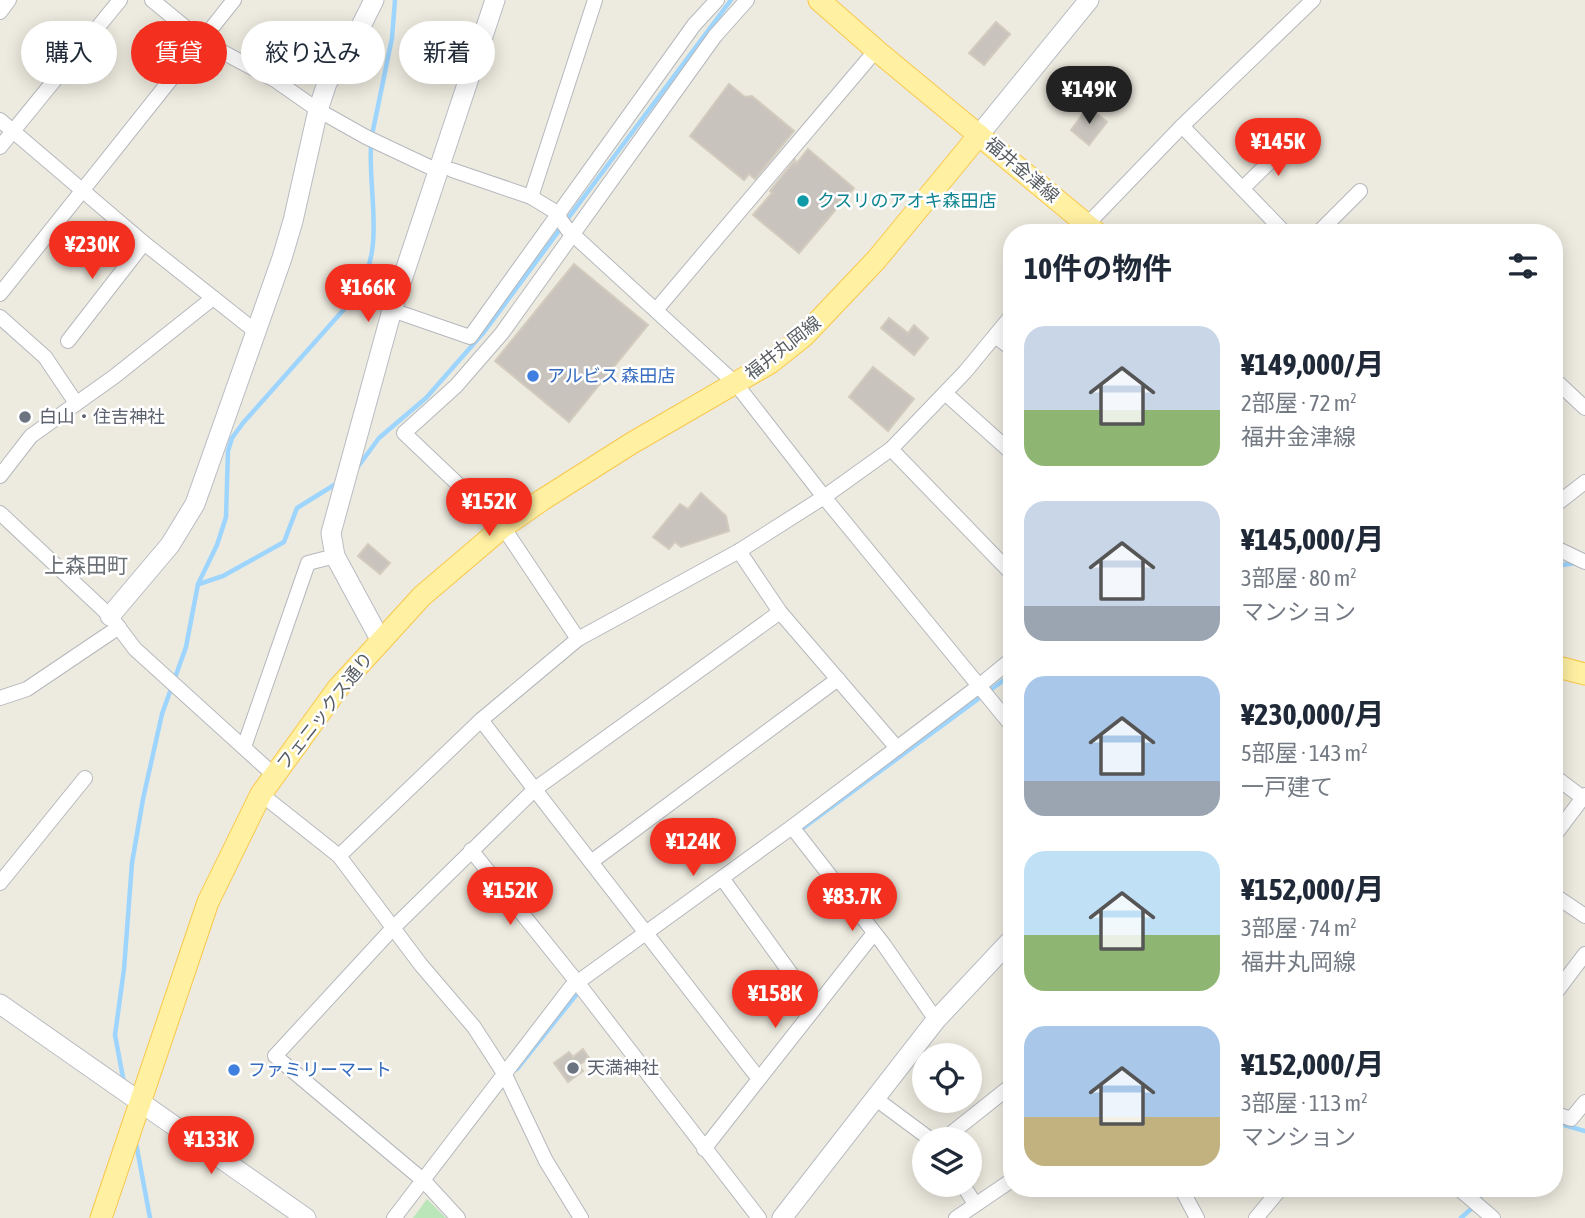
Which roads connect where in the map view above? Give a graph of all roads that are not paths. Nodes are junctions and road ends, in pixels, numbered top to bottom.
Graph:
1 (9, 0) edge
2 (120, 0) edge
3 (152, 0) edge
4 (234, 0) edge
5 (374, 0) edge
6 (495, 0) edge
7 (595, 0) edge
8 (717, 0) edge
9 (747, 0) edge
10 (819, 0) edge
11 (1089, 0) edge
12 (1312, 0) edge
13 (0, 12) edge
14 (178, 21) edge
15 (218, 21) edge
16 (876, 50) junction
17 (227, 54) edge
18 (168, 84) edge
19 (318, 110) junction
20 (0, 120) edge
21 (1182, 125) junction
22 (13, 131) junction
23 (979, 135) junction
24 (1289, 144) dead end
25 (0, 147) edge
26 (445, 170) junction
27 (1243, 188) junction
28 (85, 190) junction
29 (1360, 191) dead end
30 (531, 197) junction
31 (565, 224) junction
32 (1080, 224) edge
33 (1092, 224) edge
34 (1277, 224) edge
35 (1327, 224) edge
36 (144, 243) junction
37 (0, 294) edge
38 (214, 298) junction
39 (392, 310) junction
40 (656, 310) junction
41 (0, 317) edge
42 (1003, 327) edge
43 (255, 331) junction
44 (995, 336) junction
45 (68, 341) dead end
46 (1003, 342) edge
47 (736, 384) junction
48 (1563, 391) edge
49 (945, 393) junction
50 (76, 403) junction
51 (1585, 408) edge
52 (1003, 445) edge
53 (891, 449) junction
54 (0, 476) edge
55 (1585, 482) edge
56 (824, 497) junction
57 (1563, 499) edge
58 (0, 513) edge
59 (503, 527) junction
60 (740, 551) junction
61 (1563, 551) edge
62 (335, 556) junction
63 (1585, 562) edge
64 (1003, 565) edge
65 (780, 612) junction
66 (114, 621) junction
67 (578, 639) junction
68 (381, 642) junction
69 (1003, 666) edge
70 (1563, 668) edge
71 (1585, 674) edge
72 (838, 679) junction
73 (979, 686) junction
74 (0, 698) edge
75 (1003, 715) edge
76 (481, 720) junction
77 (244, 747) junction
78 (897, 748) junction
79 (274, 775) junction
80 (85, 778) dead end
81 (1563, 782) edge
82 (535, 789) junction
83 (261, 794) junction
84 (1584, 797) edge
85 (1563, 824) edge
86 (792, 827) junction
87 (471, 850) junction
88 (339, 856) junction
89 (591, 862) junction
90 (722, 878) junction
91 (0, 883) edge
92 (1563, 901) edge
93 (1585, 916) edge
94 (393, 928) junction
95 (646, 933) junction
96 (874, 933) junction
97 (1003, 949) edge
98 (1585, 954) edge
99 (577, 982) junction
100 (1563, 983) edge
101 (0, 1004) edge
102 (815, 1007) junction
103 (936, 1020) junction
104 (505, 1075) junction
105 (759, 1079) junction
106 (1003, 1091) edge
107 (876, 1099) junction
108 (1585, 1102) edge
109 (139, 1103) junction
110 (1563, 1116) edge
111 (914, 1127) edge
112 (959, 1127) edge
113 (704, 1149) junction
114 (424, 1181) junction
115 (1003, 1186) edge
116 (971, 1197) edge
117 (1186, 1197) edge
118 (1273, 1197) edge
119 (1468, 1197) edge
120 (975, 1204) junction
121 (101, 1218) edge
122 (306, 1218) edge
123 (394, 1218) edge
124 (458, 1218) edge
125 (581, 1218) edge
126 (759, 1218) edge
127 (782, 1218) edge
128 (956, 1218) edge
129 (1197, 1218) edge
130 (1256, 1218) edge
131 (1493, 1218) edge

1 - 13 street
2 - 22 street
3 - 14 street
4 - 15 street
5 - 19 street
6 - 26 street, フェニックス通り
7 - 30 street
8 - 31 street
9 - 31 street
10 - 16 main road
11 - 23 street
12 - 21 street
16 - 23 main road
16 - 40 street
17 - 19 street
18 - 28 street
19 - 26 street
19 - 43 street
20 - 22 street
21 - 27 street
21 - 33 street
22 - 25 street
22 - 28 street
23 - 32 main road, 福井金津線
23 - 47 main road, 福井丸岡線
24 - 27 street
26 - 30 street
26 - 39 street, フェニックス通り
27 - 34 street
28 - 36 street
28 - 37 street
29 - 35 street
30 - 31 street
31 - 39 street
31 - 40 street
31 - 59 street
36 - 38 street
36 - 45 street
38 - 43 street
38 - 50 street
39 - 62 street, フェニックス通り
40 - 47 street
41 - 50 street
42 - 44 street
43 - 66 street
44 - 46 street
44 - 49 street
47 - 56 street
47 - 59 main road, 福井丸岡線
48 - 51 street
49 - 52 street
49 - 53 street
50 - 54 street
53 - 56 street
53 - 64 street
55 - 57 street
56 - 60 street
56 - 73 street
58 - 66 street
59 - 67 street
59 - 68 main road, 福井丸岡線
60 - 65 street
60 - 67 street
61 - 63 street
62 - 68 street, フェニックス通り
62 - 77 street
65 - 72 street
65 - 82 street
66 - 74 street
66 - 77 street
67 - 76 street
68 - 79 main road, フェニックス通り
69 - 73 street
70 - 71 main road
72 - 78 street
72 - 89 street
73 - 75 street
73 - 78 street
76 - 82 street
76 - 88 street
77 - 79 street
78 - 86 street
79 - 83 main road, フェニックス通り
80 - 91 street
81 - 84 street
82 - 87 street
82 - 89 street
83 - 88 street
83 - 109 main road, フェニックス通り
84 - 85 street
86 - 90 street
86 - 96 street
87 - 94 street
87 - 99 street
88 - 94 street
89 - 95 street
90 - 95 street
90 - 102 street
92 - 93 street
94 - 104 street
94 - 114 street
95 - 99 street
95 - 105 street
96 - 102 street
96 - 103 street
97 - 103 street
98 - 100 street
99 - 104 street
99 - 113 street
101 - 109 street
102 - 105 street
103 - 107 street
104 - 114 street
104 - 125 street
105 - 113 street
106 - 112 street
107 - 111 street
107 - 127 street
108 - 110 street
109 - 121 main road, フェニックス通り
109 - 122 street
113 - 126 street
114 - 123 street
114 - 124 street
115 - 120 street
116 - 120 street
117 - 129 street
118 - 130 street
119 - 131 street
120 - 128 street

